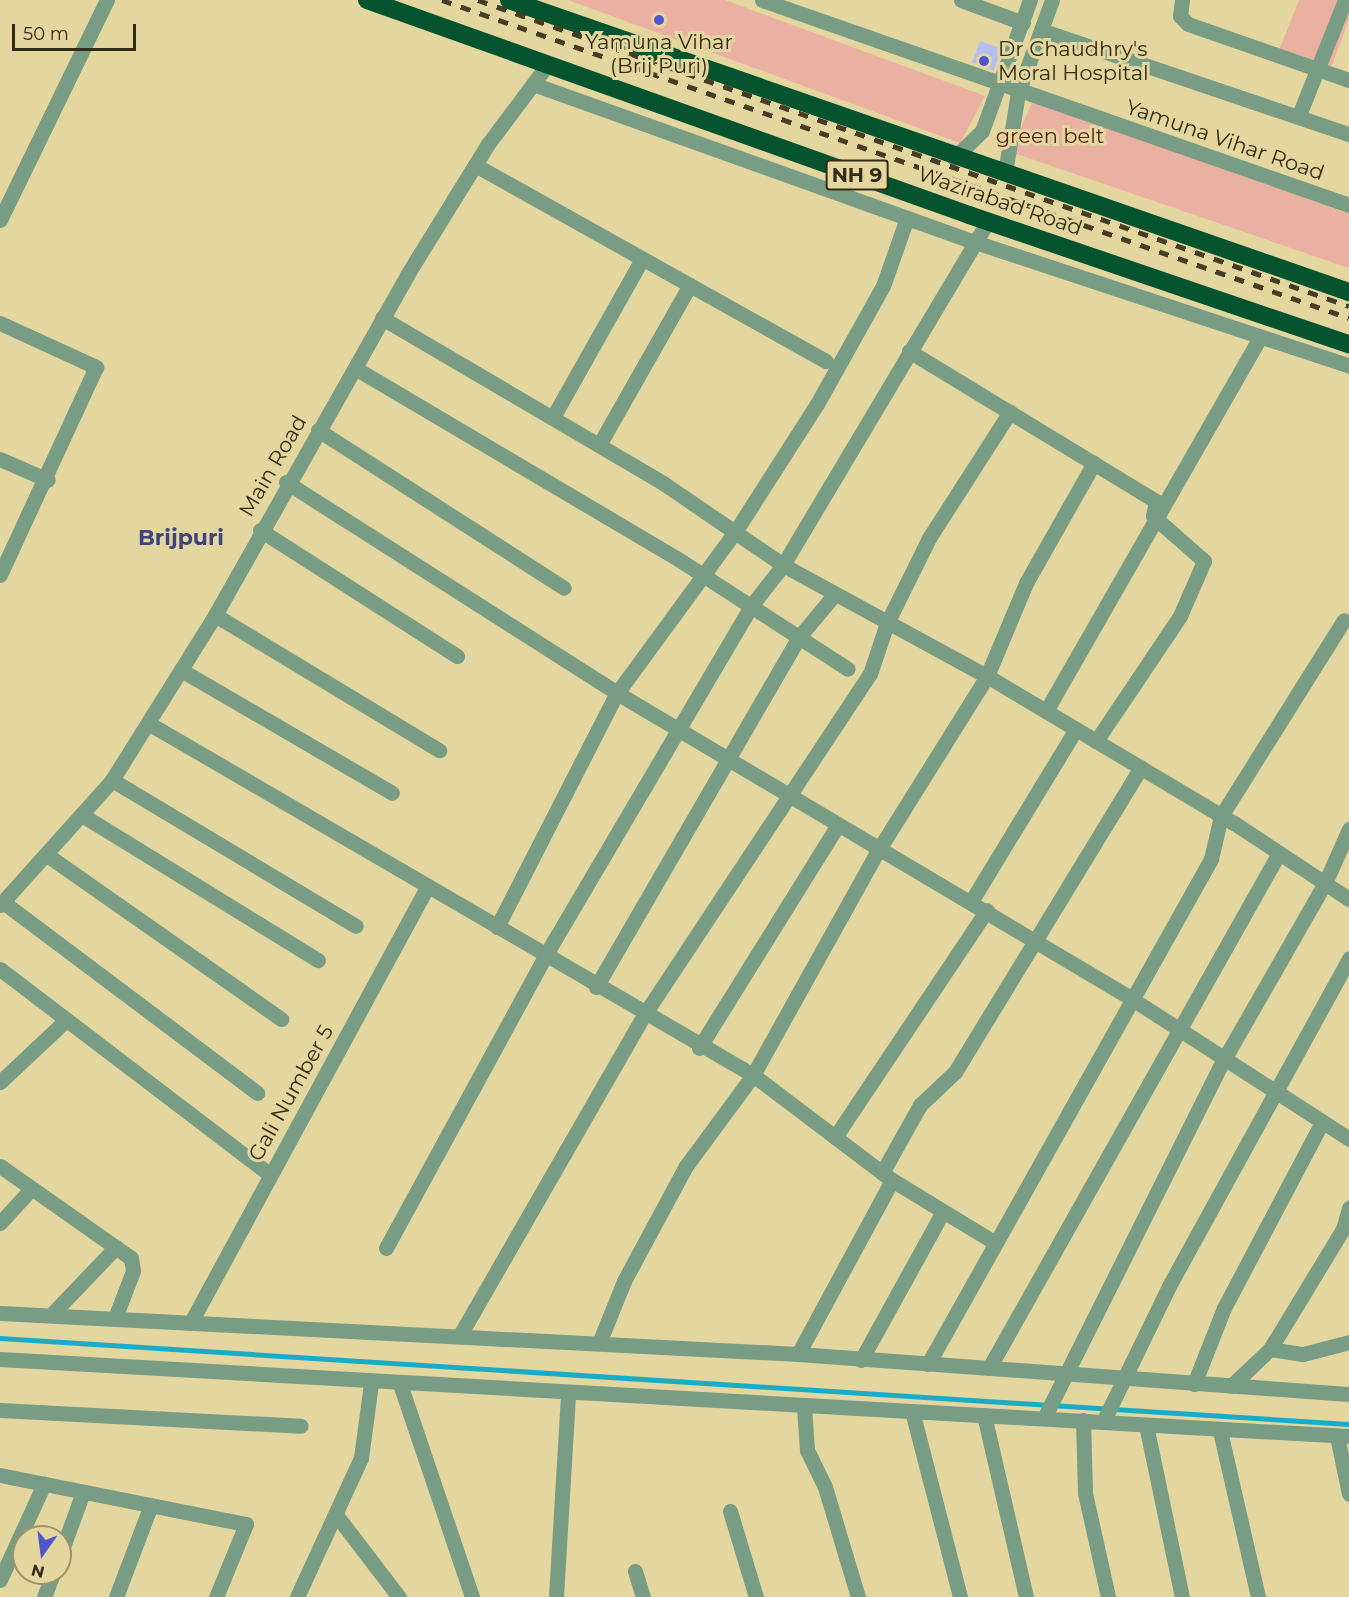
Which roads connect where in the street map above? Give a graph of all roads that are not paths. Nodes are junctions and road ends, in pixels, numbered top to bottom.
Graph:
1 (107, 0) edge
2 (367, 0) edge
3 (509, 0) edge
4 (762, 0) edge
5 (962, 0) edge
6 (1030, 0) edge
7 (1052, 0) edge
8 (1182, 0) edge
9 (1345, 0) edge
10 (1023, 23) junction
11 (1041, 30) junction
12 (547, 65) junction
13 (1317, 68) junction
14 (1349, 80) edge
15 (533, 84) junction
16 (1002, 86) junction
17 (1018, 93) junction
18 (1299, 116) junction
19 (1349, 134) edge
20 (954, 158) junction
21 (475, 165) junction
22 (1005, 173) junction
23 (1349, 205) edge
24 (907, 218) junction
25 (0, 220) edge
26 (988, 221) junction
27 (975, 243) junction
28 (642, 259) junction
29 (690, 285) junction
30 (1349, 292) edge
31 (382, 318) junction
32 (0, 323) edge
33 (1260, 337) junction
34 (1349, 344) edge
35 (909, 351) junction
36 (826, 361) dead end
37 (1349, 366) edge
38 (355, 368) junction
39 (1011, 412) junction
40 (553, 417) junction
41 (318, 430) junction
42 (599, 445) junction
43 (0, 459) edge
44 (1094, 463) junction
45 (48, 480) junction
46 (286, 482) junction
47 (1153, 516) junction
48 (260, 530) junction
49 (735, 532) junction
50 (783, 565) junction
51 (702, 574) junction
52 (0, 575) edge
53 (564, 588) dead end
54 (834, 594) junction
55 (751, 606) junction
56 (215, 615) junction
57 (1344, 620) dead end
58 (887, 623) junction
59 (799, 637) junction
60 (458, 656) dead end
61 (848, 669) dead end
62 (181, 670) junction
63 (987, 676) junction
64 (617, 693) junction
65 (1046, 711) junction
66 (148, 723) junction
67 (678, 728) junction
68 (1076, 729) junction
69 (1096, 741) junction
70 (439, 750) dead end
71 (728, 759) junction
72 (1141, 767) junction
73 (112, 780) junction
74 (392, 793) dead end
75 (787, 795) junction
76 (82, 815) junction
77 (1221, 816) junction
78 (838, 825) junction
79 (1349, 829) edge
80 (879, 849) junction
81 (1279, 853) junction
82 (47, 855) junction
83 (1325, 883) junction
84 (428, 886) junction
85 (1349, 899) edge
86 (972, 900) junction
87 (2, 903) edge
88 (987, 910) junction
89 (356, 926) dead end
90 (497, 927) junction
91 (1034, 939) junction
92 (545, 956) junction
93 (1349, 958) edge
94 (318, 960) dead end
95 (0, 969) edge
96 (596, 987) junction
97 (1129, 997) junction
98 (644, 1015) junction
99 (281, 1019) dead end
100 (66, 1020) junction
101 (1179, 1032) junction
102 (699, 1048) junction
103 (1223, 1061) junction
104 (753, 1075) junction
105 (0, 1082) edge
106 (1273, 1092) junction
107 (257, 1093) dead end
108 (1322, 1122) junction
109 (835, 1137) junction
110 (1349, 1139) edge
111 (0, 1166) edge
112 (269, 1174) junction
113 (887, 1176) junction
114 (30, 1190) junction
115 (1349, 1208) edge
116 (942, 1213) junction
117 (0, 1223) edge
118 (994, 1242) junction
119 (117, 1247) junction
120 (386, 1248) dead end
121 (0, 1313) edge
122 (51, 1315) junction
123 (115, 1318) junction
124 (190, 1322) junction
125 (460, 1335) junction
126 (599, 1342) junction
127 (1349, 1342) edge
128 (1270, 1349) junction
129 (798, 1354) junction
130 (0, 1359) edge
131 (861, 1360) junction
132 (928, 1364) junction
133 (989, 1368) junction
134 (1066, 1374) junction
135 (1124, 1378) junction
136 (371, 1383) junction
137 (400, 1384) junction
138 (1194, 1384) junction
139 (1231, 1386) junction
140 (568, 1394) junction
141 (1349, 1395) edge
142 (804, 1407) junction
143 (0, 1410) edge
144 (912, 1411) junction
145 (984, 1415) junction
146 (1044, 1418) junction
147 (1083, 1420) junction
148 (1103, 1422) junction
149 (1146, 1425) junction
150 (301, 1426) dead end
151 (1220, 1431) junction
152 (1343, 1436) edge
153 (0, 1475) edge
154 (44, 1484) junction
155 (83, 1492) junction
156 (1349, 1494) edge
157 (151, 1505) junction
158 (730, 1511) dead end
159 (337, 1516) junction
160 (71, 1525) edge
161 (635, 1571) dead end
162 (0, 1580) edge
163 (116, 1597) edge
164 (216, 1597) edge
165 (297, 1597) edge
166 (399, 1597) edge
167 (472, 1597) edge
168 (556, 1597) edge
169 (643, 1597) edge
170 (756, 1597) edge
171 (858, 1597) edge
172 (960, 1597) edge
173 (1026, 1597) edge
174 (1108, 1597) edge
175 (1182, 1597) edge
176 (1258, 1597) edge

1 - 25 street
2 - 12 highway, Wazirabad Road / NH 9
3 - 20 highway, Wazirabad Road / NH 9
4 - 16 street, Yamuna Vihar Road
5 - 10 street
6 - 10 street
7 - 11 street
8 - 13 street
9 - 13 street
10 - 16 street
11 - 17 street
11 - 18 street
12 - 15 street, Main Road
12 - 26 highway, Wazirabad Road / NH 9
13 - 14 street
13 - 18 street
15 - 21 street, Main Road
15 - 24 street
16 - 17 street, Yamuna Vihar Road
16 - 20 street
17 - 22 street
17 - 23 street, Yamuna Vihar Road
18 - 19 street
20 - 22 highway, Wazirabad Road / NH 9
21 - 28 street
21 - 31 street, Main Road
22 - 30 highway, Wazirabad Road / NH 9
24 - 27 street
24 - 49 street
26 - 27 street
26 - 34 highway, Wazirabad Road / NH 9
27 - 33 street
27 - 35 street
28 - 29 street
28 - 40 street
29 - 36 street
29 - 42 street
31 - 38 street, Main Road
31 - 40 street
32 - 45 street
33 - 37 street
33 - 47 street
35 - 39 street
35 - 50 street
38 - 41 street, Main Road
38 - 51 street
39 - 44 street
39 - 58 street
40 - 42 street
41 - 46 street, Main Road
41 - 53 street
42 - 49 street
43 - 45 street
44 - 47 street
44 - 63 street
45 - 52 street
46 - 48 street, Main Road
46 - 64 street
47 - 65 street
47 - 69 street
48 - 56 street, Main Road
48 - 60 street
49 - 50 street
49 - 51 street
50 - 54 street
50 - 55 street
51 - 55 street
51 - 64 street
54 - 58 street
54 - 59 street
55 - 59 street
55 - 67 street
56 - 62 street, Main Road
56 - 70 street
57 - 77 street
58 - 63 street
58 - 75 street
59 - 61 street
59 - 71 street
62 - 66 street, Main Road
62 - 74 street
63 - 65 street
63 - 80 street
64 - 67 street
64 - 90 street
65 - 68 street
66 - 73 street, Main Road
66 - 84 street
67 - 71 street
67 - 92 street
68 - 69 street
68 - 86 street
69 - 72 street
71 - 75 street
71 - 96 street
72 - 77 street
72 - 91 street
73 - 76 street, Main Road
73 - 89 street
75 - 78 street
75 - 98 street
76 - 82 street, Main Road
76 - 94 street
77 - 81 street
77 - 97 street
78 - 80 street
78 - 102 street
79 - 83 street
80 - 86 street
80 - 104 street
81 - 83 street
81 - 101 street
82 - 87 street, Main Road
82 - 99 street
83 - 85 street
83 - 103 street
84 - 90 street
84 - 112 street, Gali Number 5
86 - 88 street
87 - 107 street
88 - 91 street
88 - 109 street
90 - 92 street
91 - 97 street
91 - 113 street
92 - 96 street
92 - 120 street
93 - 106 street
95 - 100 street
96 - 98 street
97 - 101 street
97 - 118 street
98 - 102 street
98 - 125 street
100 - 105 street
100 - 112 street
101 - 103 street
101 - 133 street
102 - 104 street
103 - 106 street
103 - 134 street
104 - 109 street
104 - 126 street
106 - 108 street
106 - 135 street
108 - 110 street
108 - 138 street
109 - 113 street
111 - 114 street
112 - 124 street, Gali Number 5
113 - 116 street
113 - 129 street
114 - 117 street
114 - 119 street
115 - 128 street
116 - 118 street
116 - 131 street
118 - 132 street
119 - 122 street
119 - 123 street
121 - 122 street
122 - 123 street
123 - 124 street
124 - 125 street
125 - 126 street
126 - 129 street
127 - 128 street
128 - 139 street
129 - 131 street
130 - 136 street
131 - 132 street
132 - 133 street
133 - 134 street
134 - 135 street
134 - 146 street
135 - 138 street
135 - 148 street
136 - 137 street
136 - 159 street
137 - 140 street
137 - 167 street
138 - 139 street
139 - 141 street
140 - 142 street
140 - 168 street
142 - 144 street
142 - 171 street
143 - 150 street
144 - 145 street
144 - 172 street
145 - 146 street
145 - 173 street
146 - 147 street
147 - 148 street
147 - 174 street
148 - 149 street
149 - 151 street
149 - 175 street
151 - 152 street
151 - 176 street
152 - 156 street
153 - 154 street
154 - 155 street
154 - 162 street
155 - 157 street
155 - 160 street
157 - 163 street
157 - 164 street
158 - 170 street
159 - 165 street
159 - 166 street
161 - 169 street

